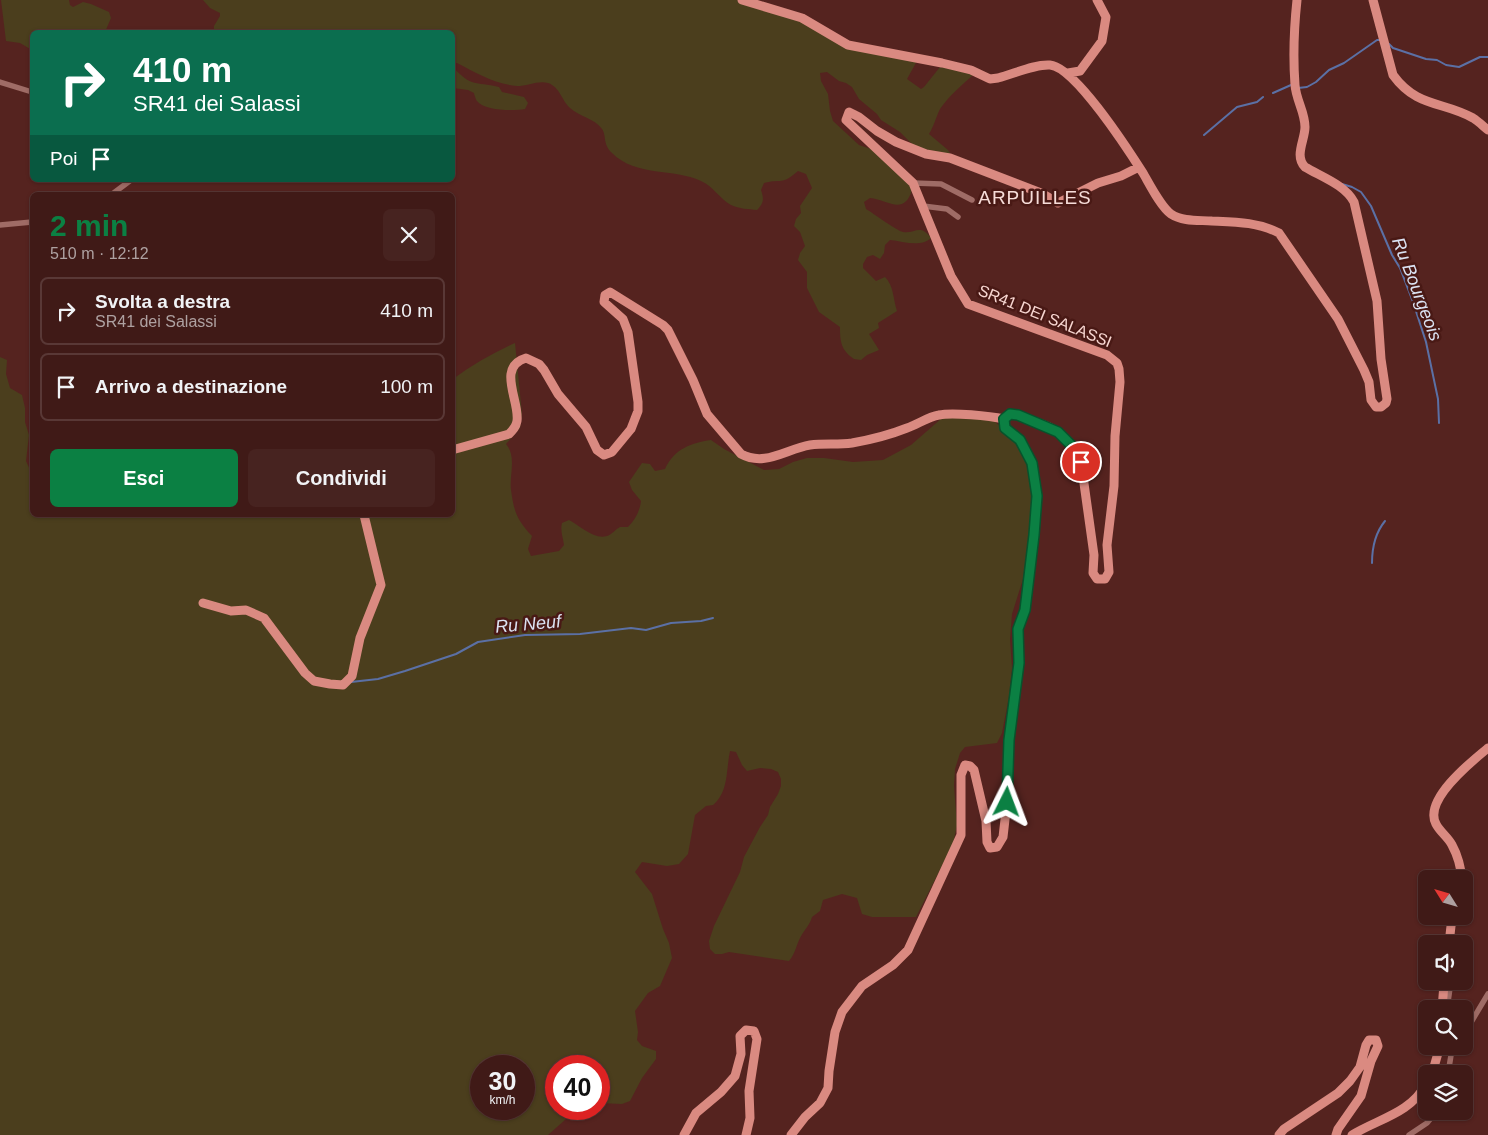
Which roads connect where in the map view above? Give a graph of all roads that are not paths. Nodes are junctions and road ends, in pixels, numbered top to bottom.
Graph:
1 (742, 0) edge
2 (1097, 0) edge
3 (1297, 0) edge
4 (1373, 0) edge
5 (1068, 73) junction
6 (0, 82) edge
7 (30, 91) edge
8 (1488, 130) edge
9 (1139, 167) junction
10 (128, 182) edge
11 (914, 183) junction
12 (115, 192) edge
13 (972, 200) dead end
14 (923, 206) junction
15 (958, 217) dead end
16 (30, 222) edge
17 (0, 225) edge
18 (1004, 419) junction
19 (455, 449) edge
20 (364, 517) edge
21 (203, 603) dead end
22 (1488, 748) edge
23 (1461, 870) edge
24 (1488, 994) edge
25 (1473, 1019) edge
26 (1418, 1096) edge
27 (1430, 1120) edge
28 (684, 1135) edge
29 (746, 1135) edge
30 (791, 1135) edge
31 (1279, 1135) edge
32 (1336, 1135) edge
33 (1352, 1135) edge
34 (1408, 1135) edge

1 - 5 street
2 - 5 street
3 - 9 street
4 - 8 street
5 - 9 street
6 - 7 street
9 - 11 street
10 - 12 street
11 - 13 street
11 - 14 street
14 - 15 street
14 - 18 street, SR41 DEI SALASSI
16 - 17 street
18 - 19 street
18 - 30 street
20 - 21 street
22 - 23 street
24 - 25 street
26 - 33 street
27 - 34 street
28 - 29 street
31 - 32 street

